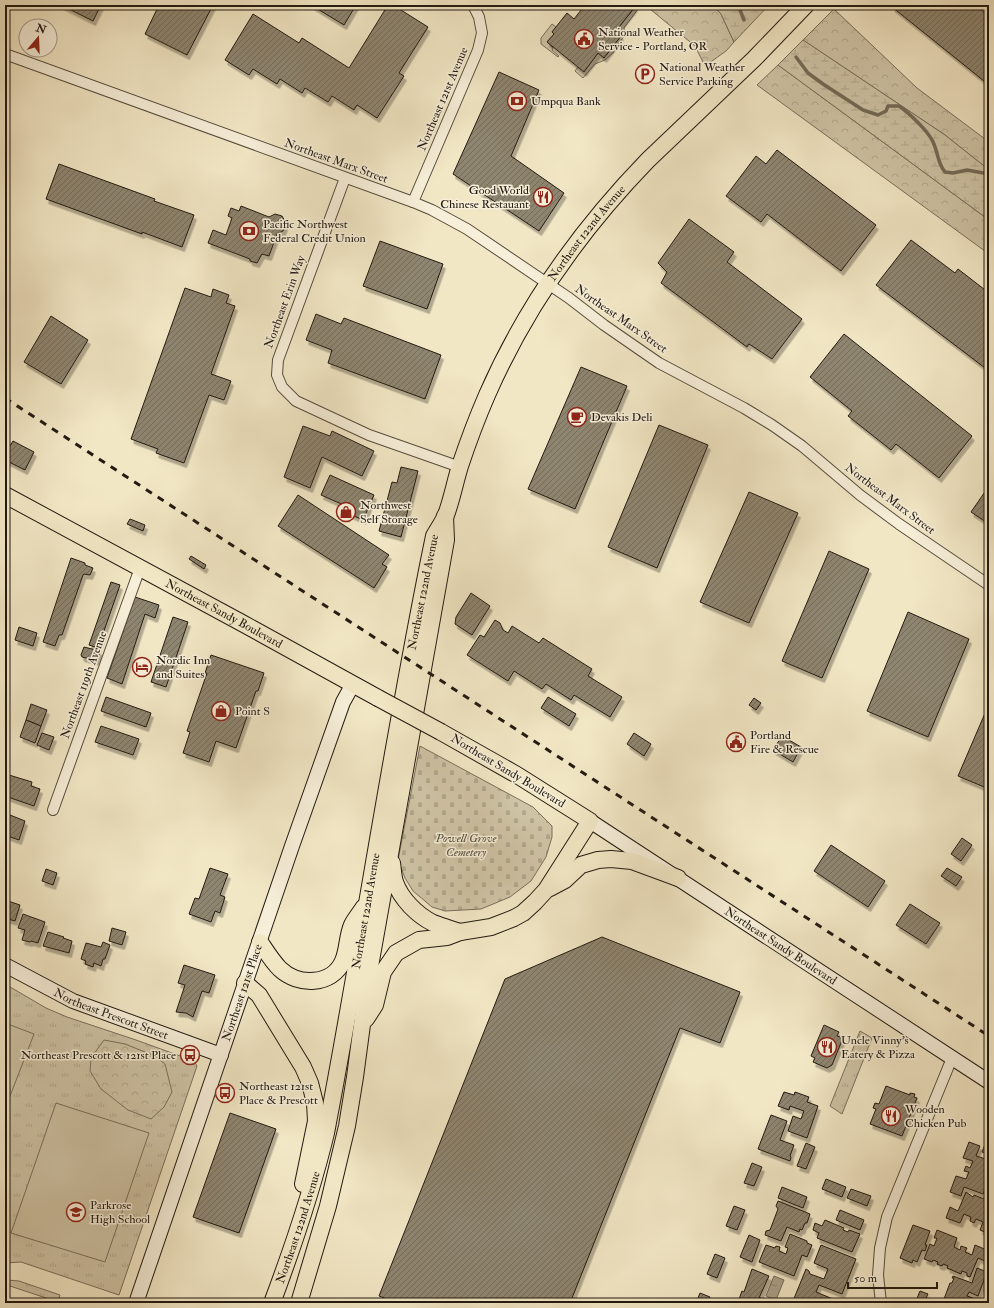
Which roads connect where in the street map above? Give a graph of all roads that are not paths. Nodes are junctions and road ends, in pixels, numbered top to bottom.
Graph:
1 (473, 5) edge
2 (806, 5) edge
3 (5, 54) edge
4 (345, 178) junction
5 (413, 202) junction
6 (548, 284) junction
7 (460, 467) junction
8 (5, 495) edge
9 (445, 516) junction
10 (140, 568) junction
11 (989, 585) edge
12 (353, 684) junction
13 (52, 810) dead end
14 (590, 821) junction
15 (390, 856) junction
16 (678, 878) junction
17 (546, 890) junction
18 (368, 903) junction
19 (460, 932) junction
20 (260, 942) junction
21 (5, 965) edge
22 (245, 983) junction
23 (361, 1028) junction
24 (221, 1055) junction
25 (952, 1058) junction
26 (989, 1082) edge
27 (296, 1238) junction
28 (136, 1303) edge
29 (272, 1303) edge
30 (299, 1303) edge
31 (881, 1303) edge

1 - 5 street, Northeast 121st Avenue
2 - 6 main road, Northeast 122nd Avenue
3 - 4 street, Northeast Marx Street
4 - 5 street, Northeast Marx Street
4 - 7 street, Northeast Erin Way
5 - 6 street, Northeast Marx Street
6 - 7 main road, Northeast 122nd Avenue
6 - 11 street, Northeast Marx Street
7 - 9 main road, Northeast 122nd Avenue
8 - 10 main road, Northeast Sandy Boulevard
9 - 15 main road, Northeast 122nd Avenue
9 - 18 main road, Northeast 122nd Avenue
10 - 12 main road, Northeast Sandy Boulevard
10 - 13 street, Northeast 119th Avenue
12 - 14 main road, Northeast Sandy Boulevard, bridge
12 - 20 street, Northeast 121st Place
14 - 16 street, Northeast Sandy Boulevard
14 - 17 main road
15 - 19 main road
15 - 23 main road, Northeast 122nd Avenue
16 - 17 main road
16 - 25 street, Northeast Sandy Boulevard
17 - 19 main road
18 - 20 main road
18 - 27 main road, Northeast 122nd Avenue
19 - 23 main road
20 - 22 street, Northeast 121st Place
21 - 24 street, Northeast Prescott Street
22 - 24 street, Northeast 121st Place
22 - 27 main road
23 - 30 main road, Northeast 122nd Avenue
24 - 28 street, Northeast 121st Place
25 - 26 street, Northeast Sandy Boulevard
25 - 31 street
27 - 29 main road, Northeast 122nd Avenue

